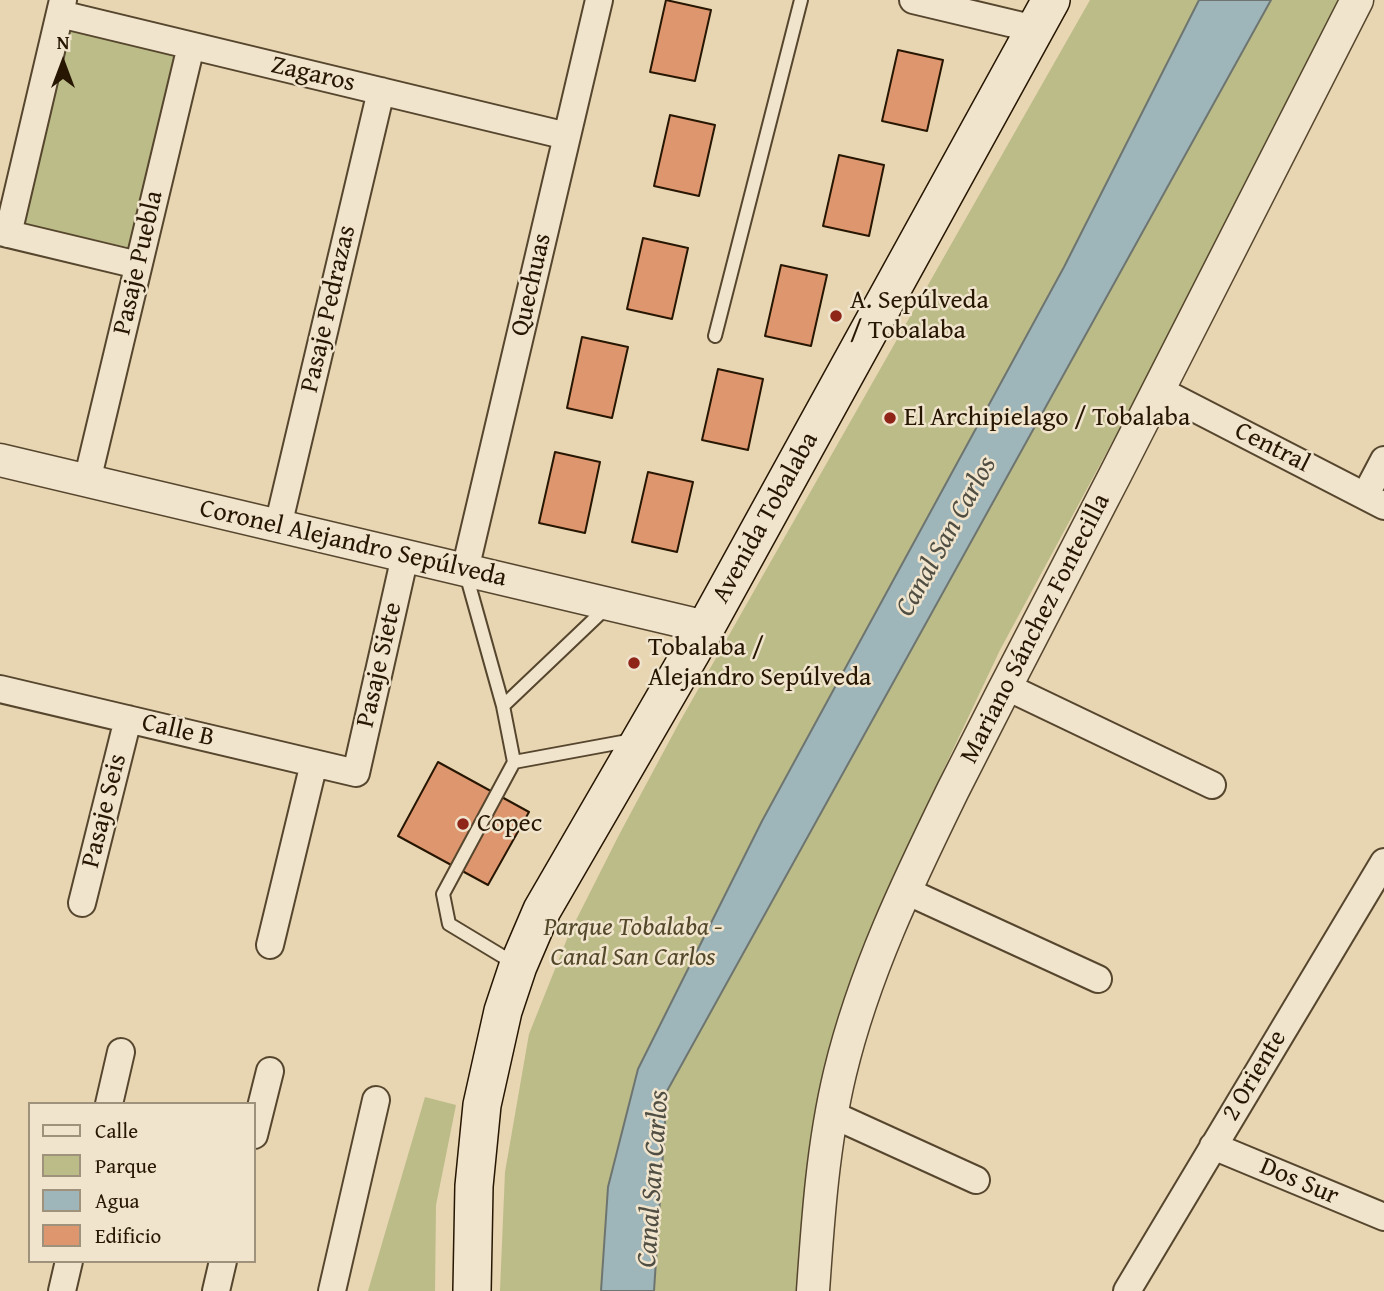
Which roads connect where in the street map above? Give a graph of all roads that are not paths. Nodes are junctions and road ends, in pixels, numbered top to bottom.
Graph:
1 (599, 0) edge
2 (801, 0) edge
3 (913, 0) edge
4 (1357, 0) edge
5 (61, 7) edge
6 (1043, 15) edge
7 (191, 46) junction
8 (381, 91) junction
9 (567, 136) junction
10 (4, 233) edge
11 (138, 265) junction
12 (715, 336) dead end
13 (1159, 390) junction
14 (0, 460) edge
15 (1384, 460) edge
16 (86, 481) junction
17 (1375, 501) edge
18 (278, 526) junction
19 (405, 556) junction
20 (464, 570) junction
21 (610, 604) junction
22 (706, 627) junction
23 (1005, 686) junction
24 (0, 689) edge
25 (503, 706) junction
26 (128, 719) junction
27 (640, 739) junction
28 (514, 762) junction
29 (314, 764) junction
30 (356, 773) joint
31 (1212, 785) dead end
32 (1384, 862) edge
33 (904, 890) junction
34 (82, 902) dead end
35 (270, 945) dead end
36 (518, 966) junction
37 (1098, 979) dead end
38 (121, 1052) dead end
39 (270, 1071) dead end
40 (376, 1100) dead end
41 (108, 1102) edge
42 (831, 1114) junction
43 (256, 1127) edge
44 (1213, 1146) junction
45 (976, 1180) dead end
46 (1384, 1217) edge
47 (69, 1263) edge
48 (223, 1263) edge
49 (62, 1291) edge
50 (216, 1291) edge
51 (332, 1291) edge
52 (472, 1291) edge
53 (813, 1291) edge
54 (1127, 1291) edge

1 - 9 street, Quechuas
2 - 12 lane
3 - 6 street
4 - 13 street, Mariano Sánchez Fontecilla
5 - 7 street, Zagaros
5 - 10 street
6 - 22 main road, Avenida Tobalaba
7 - 8 street, Zagaros
7 - 11 street, Pasaje Puebla
8 - 9 street, Zagaros
8 - 18 street, Pasaje Pedrazas
9 - 20 street, Quechuas
10 - 11 street
11 - 16 street, Pasaje Puebla
13 - 17 street, Central
13 - 23 street, Mariano Sánchez Fontecilla
14 - 16 street, Coronel Alejandro Sepúlveda
15 - 17 street
16 - 18 street, Coronel Alejandro Sepúlveda
18 - 19 street, Coronel Alejandro Sepúlveda
19 - 20 street, Coronel Alejandro Sepúlveda
19 - 30 street, Pasaje Siete
20 - 21 street, Coronel Alejandro Sepúlveda
20 - 25 lane
21 - 22 street, Coronel Alejandro Sepúlveda
21 - 25 lane
22 - 27 main road, Avenida Tobalaba
23 - 31 street
23 - 33 street, Mariano Sánchez Fontecilla
24 - 26 street, Calle B
25 - 28 lane
26 - 29 street, Calle B
26 - 34 street, Pasaje Seis
27 - 28 lane
27 - 36 main road, Avenida Tobalaba
28 - 36 lane
29 - 30 street, Calle B
29 - 35 street
32 - 44 street, 2 Oriente
33 - 37 street
33 - 42 street, Mariano Sánchez Fontecilla
36 - 52 main road, Avenida Tobalaba
38 - 41 street
39 - 43 street
40 - 51 street
42 - 45 street
42 - 53 street, Mariano Sánchez Fontecilla
44 - 46 street, Dos Sur
44 - 54 street, 2 Oriente
47 - 49 street
48 - 50 street

